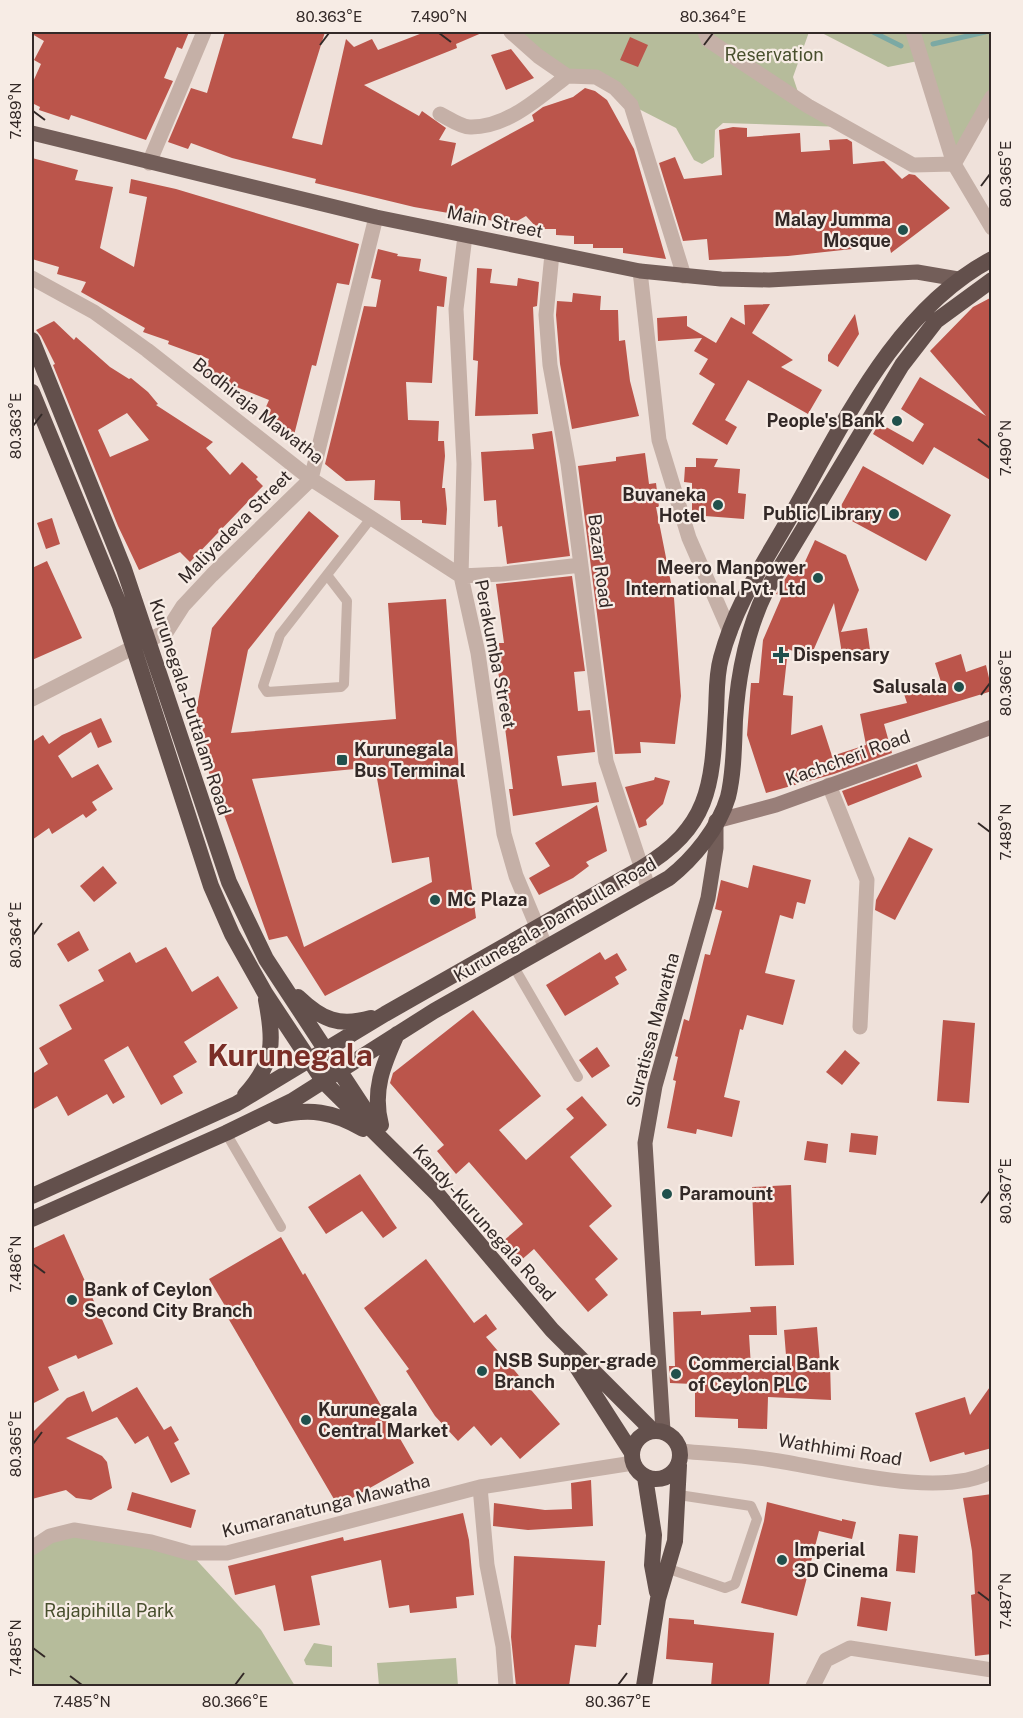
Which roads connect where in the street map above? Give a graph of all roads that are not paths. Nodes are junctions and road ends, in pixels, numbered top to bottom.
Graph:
1 (204, 32) edge
2 (511, 32) edge
3 (705, 32) edge
4 (913, 32) edge
5 (567, 76) junction
6 (992, 97) edge
7 (440, 114) dead end
8 (32, 133) edge
9 (149, 163) junction
10 (954, 164) junction
11 (376, 217) junction
12 (992, 228) edge
13 (465, 236) junction
14 (552, 254) junction
15 (992, 258) edge
16 (640, 271) junction
17 (684, 276) junction
18 (32, 278) edge
19 (958, 279) junction
20 (992, 280) edge
21 (32, 340) edge
22 (32, 392) edge
23 (311, 479) junction
24 (372, 517) junction
25 (581, 565) junction
26 (327, 575) junction
27 (461, 576) junction
28 (730, 632) junction
29 (141, 643) junction
30 (32, 699) edge
31 (992, 727) edge
32 (829, 785) junction
33 (716, 820) junction
34 (640, 869) junction
35 (649, 890) junction
36 (537, 928) junction
37 (546, 948) junction
38 (514, 967) junction
39 (279, 980) junction
40 (265, 993) junction
41 (385, 1014) junction
42 (860, 1027) dead end
43 (397, 1034) junction
44 (327, 1050) junction
45 (310, 1060) junction
46 (342, 1071) junction
47 (578, 1077) dead end
48 (324, 1082) junction
49 (236, 1104) junction
50 (250, 1122) junction
51 (226, 1134) junction
52 (386, 1144) junction
53 (32, 1196) edge
54 (32, 1219) edge
55 (281, 1227) dead end
56 (552, 1330) junction
57 (658, 1431) junction
58 (633, 1458) junction
59 (680, 1458) junction
60 (992, 1471) edge
61 (645, 1477) junction
62 (480, 1487) junction
63 (679, 1495) junction
64 (32, 1548) edge
65 (666, 1568) junction
66 (658, 1599) junction
67 (992, 1670) edge
68 (506, 1686) edge
69 (644, 1686) edge
70 (813, 1686) edge

1 - 9 street
2 - 5 street
3 - 10 street
4 - 10 street
5 - 7 street
5 - 17 street
6 - 10 street
8 - 9 main road, Main Street
9 - 11 main road, Main Street
10 - 12 street
11 - 13 main road, Main Street
11 - 23 street, Maliyadeva Street
13 - 14 main road, Main Street
13 - 27 street, Perakumba Street
14 - 16 main road, Main Street
14 - 25 street, Bazar Road
15 - 19 highway, Kurunegala-Dambulla Road
16 - 17 main road, Main Street
16 - 28 street
17 - 19 main road, Main Street
18 - 23 street, Bodhiraja Mawatha
19 - 28 highway, Kurunegala-Dambulla Road
20 - 33 highway, Kurunegala-Dambulla Road
21 - 29 highway, Kurunegala-Puttalam Road
22 - 29 highway, Kurunegala-Puttalam Road
23 - 24 street, Bodhiraja Mawatha
23 - 29 street, Maliyadeva Street
24 - 26 lane
24 - 27 street, Bodhiraja Mawatha
25 - 27 street
25 - 34 street, Bazar Road
26 - 26 lane
27 - 36 street, Perakumba Street
28 - 34 highway, Kurunegala-Dambulla Road
29 - 30 street, Maliyadeva Street
29 - 39 highway, Kurunegala-Puttalam Road
29 - 40 highway, Kurunegala-Puttalam Road
31 - 32 main road, Kachcheri Road
32 - 33 main road, Kachcheri Road
32 - 42 street
33 - 35 highway, Kurunegala-Dambulla Road
33 - 57 main road, Suratissa Mawatha
34 - 35 street, Bazar Road
34 - 36 highway, Kurunegala-Dambulla Road
35 - 37 highway, Kurunegala-Dambulla Road
36 - 37 street, Perakumba Street
36 - 41 highway, Kurunegala-Dambulla Road
37 - 38 highway, Kurunegala-Dambulla Road
38 - 43 highway, Kurunegala-Dambulla Road
38 - 47 lane
39 - 41 highway
39 - 44 highway, Kurunegala-Puttalam Road
40 - 45 highway, Kurunegala-Puttalam Road
40 - 49 highway
41 - 44 highway, Kurunegala-Dambulla Road
43 - 46 highway, Kurunegala-Dambulla Road
43 - 52 highway
44 - 45 highway, Kurunegala-Dambulla Road
44 - 46 highway, Kurunegala-Puttalam Road
45 - 48 highway, Kurunegala-Puttalam Road
45 - 49 highway, Kurunegala-Dambulla Road
46 - 48 highway, Kurunegala-Dambulla Road
46 - 52 highway, Kandy-Kurunegala Road
48 - 50 highway, Kurunegala-Dambulla Road
48 - 52 highway, Kandy-Kurunegala Road
49 - 53 highway, Kurunegala-Dambulla Road
50 - 51 highway
50 - 52 highway
51 - 54 highway
51 - 55 lane
52 - 56 highway, Kandy-Kurunegala Road
56 - 57 highway, Kandy-Kurunegala Road
56 - 58 highway, Kandy-Kurunegala Road
57 - 58 highway
57 - 59 highway
58 - 61 highway
58 - 62 street, Kumaranatunga Mawatha
59 - 60 street, Wathhimi Road
59 - 61 highway
59 - 63 highway
61 - 66 highway
62 - 64 street, Kumaranatunga Mawatha
62 - 68 street
63 - 65 highway
63 - 65 lane
65 - 66 highway
66 - 69 highway
67 - 70 street

